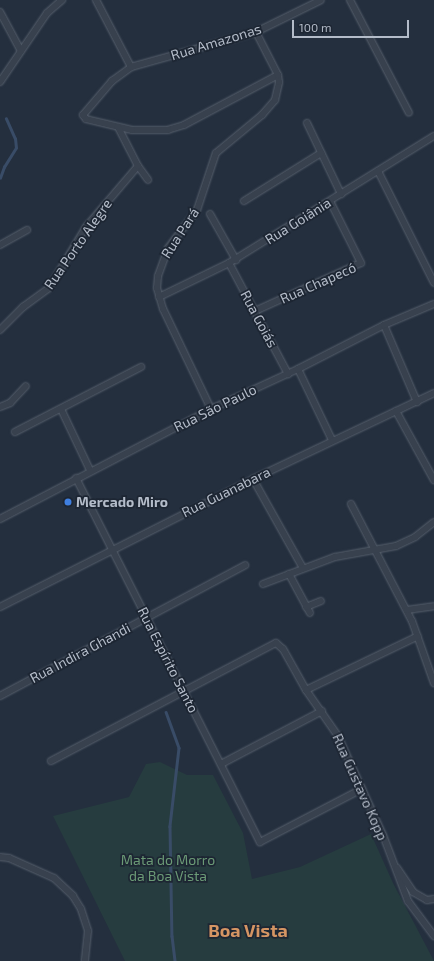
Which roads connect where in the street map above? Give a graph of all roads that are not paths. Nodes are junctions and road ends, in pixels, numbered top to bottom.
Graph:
1 (62, 0) edge
2 (96, 0) edge
3 (321, 0) edge
4 (350, 0) edge
5 (0, 12) edge
6 (256, 32) junction
7 (21, 51) junction
8 (131, 67) junction
9 (278, 75) junction
10 (0, 82) edge
11 (409, 113) dead end
12 (307, 123) dead end
13 (118, 127) junction
14 (434, 136) edge
15 (321, 153) junction
16 (138, 166) junction
17 (378, 171) junction
18 (148, 180) dead end
19 (341, 194) junction
20 (244, 201) dead end
21 (330, 201) junction
22 (210, 214) dead end
23 (27, 230) dead end
24 (0, 245) edge
25 (236, 260) junction
26 (229, 264) junction
27 (434, 283) edge
28 (159, 298) junction
29 (434, 304) edge
30 (254, 311) junction
31 (384, 325) junction
32 (0, 330) edge
33 (140, 367) dead end
34 (298, 369) junction
35 (288, 374) junction
36 (26, 386) dead end
37 (434, 393) edge
38 (417, 402) junction
39 (0, 407) edge
40 (62, 409) junction
41 (211, 409) junction
42 (396, 411) junction
43 (15, 432) dead end
44 (332, 440) junction
45 (90, 470) junction
46 (76, 478) junction
47 (253, 479) junction
48 (434, 480) edge
49 (351, 504) dead end
50 (0, 519) edge
51 (434, 522) edge
52 (112, 550) junction
53 (375, 550) junction
54 (245, 565) dead end
55 (303, 568) junction
56 (289, 574) junction
57 (264, 584) dead end
58 (321, 601) dead end
59 (434, 606) edge
60 (0, 607) edge
61 (407, 610) junction
62 (146, 618) junction
63 (418, 636) junction
64 (434, 683) edge
65 (306, 690) junction
66 (183, 691) junction
67 (0, 696) edge
68 (322, 711) junction
69 (51, 761) dead end
70 (220, 764) junction
71 (362, 789) junction
72 (0, 857) edge
73 (392, 860) junction
74 (434, 899) edge
75 (434, 936) edge
76 (85, 961) edge

1 - 7 street
2 - 8 street
3 - 6 street, Rua Amazonas
4 - 11 street
5 - 7 street
6 - 8 street, Rua Amazonas
6 - 9 street
7 - 10 street
8 - 13 street
9 - 13 street
9 - 28 street, Rua Pará
12 - 15 street
13 - 16 street
14 - 17 street, Rua Goiânia
15 - 19 street
15 - 20 street
16 - 18 street
16 - 32 street, Rua Porto Alegre
17 - 19 street, Rua Goiânia
17 - 27 street
19 - 21 street, Rua Goiânia
21 - 25 street, Rua Goiânia
21 - 30 street, Rua Chapecó
22 - 25 street
23 - 24 street
25 - 26 street, Rua Goiânia
26 - 28 street, Rua Goiânia
26 - 30 street, Rua Goiás
28 - 41 street, Rua Pará
29 - 31 street, Rua São Paulo
30 - 35 street, Rua Goiás
31 - 34 street, Rua São Paulo
31 - 38 street
33 - 40 street
34 - 35 street, Rua São Paulo
34 - 44 street
35 - 41 street, Rua São Paulo
36 - 39 street
37 - 38 street, Rua Guanabara
38 - 42 street, Rua Guanabara
40 - 43 street
40 - 45 street
41 - 45 street, Rua São Paulo
42 - 44 street, Rua Guanabara
42 - 48 street
44 - 47 street, Rua Guanabara
45 - 46 street, Rua São Paulo
46 - 50 street, Rua São Paulo
46 - 52 street, Rua Espírito Santo
47 - 52 street, Rua Guanabara
47 - 55 street
49 - 53 street
51 - 53 street
52 - 60 street, Rua Guanabara
52 - 62 street, Rua Espírito Santo
53 - 55 street
53 - 61 street
54 - 62 street, Rua Indira Ghandi
55 - 56 street
56 - 57 street
56 - 58 street
59 - 61 street
61 - 63 street
62 - 66 street, Rua Espírito Santo
62 - 67 street, Rua Indira Ghandi
63 - 64 street
63 - 65 street
65 - 66 street, Rua Gustavo Kopp
65 - 68 street, Rua Gustavo Kopp
66 - 69 street
66 - 70 street, Rua Espírito Santo
68 - 70 street
68 - 71 street, Rua Gustavo Kopp
70 - 71 street, Rua Espírito Santo
71 - 73 street, Rua Gustavo Kopp
72 - 76 street
73 - 74 street
73 - 75 street, Rua Gustavo Kopp

